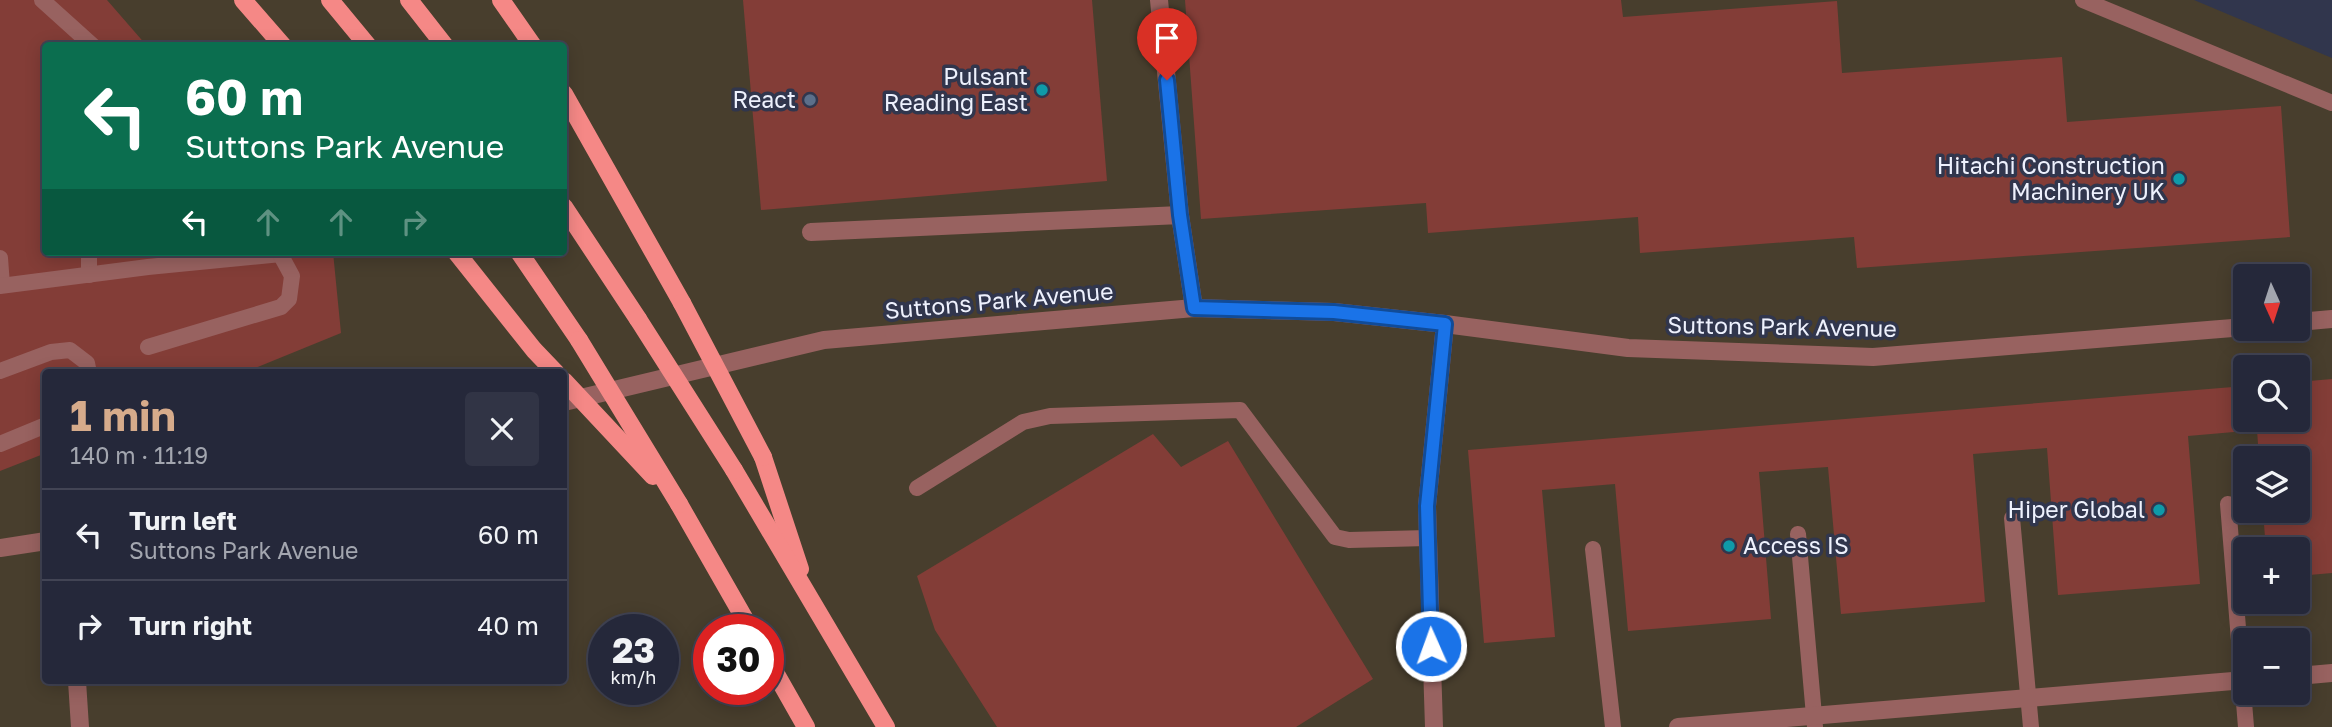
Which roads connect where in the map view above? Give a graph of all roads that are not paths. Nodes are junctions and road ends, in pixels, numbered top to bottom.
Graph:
1 (43, 0) edge
2 (243, 0) edge
3 (330, 0) edge
4 (409, 0) edge
5 (501, 0) edge
6 (1159, 0) edge
7 (2083, 0) edge
8 (86, 42) edge
9 (280, 42) edge
10 (365, 42) edge
11 (442, 42) edge
12 (530, 42) edge
13 (567, 99) edge
14 (2332, 103) edge
15 (567, 212) edge
16 (1180, 215) junction
17 (811, 232) dead end
18 (89, 256) edge
19 (254, 256) edge
20 (282, 256) edge
21 (459, 256) edge
22 (522, 256) edge
23 (0, 258) edge
24 (89, 275) junction
25 (1, 285) edge
26 (1194, 308) junction
27 (2332, 319) edge
28 (2310, 321) edge
29 (1445, 324) junction
30 (2233, 328) edge
31 (148, 347) dead end
32 (88, 369) edge
33 (552, 369) edge
34 (0, 371) edge
35 (567, 384) edge
36 (567, 401) edge
37 (42, 427) edge
38 (0, 444) edge
39 (917, 488) dead end
40 (679, 504) junction
41 (2228, 504) dead end
42 (2012, 518) dead end
43 (1798, 534) dead end
44 (1428, 538) junction
45 (42, 542) edge
46 (0, 548) edge
47 (1593, 548) dead end
48 (812, 605) junction
49 (742, 614) edge
50 (2239, 628) edge
51 (2332, 673) edge
52 (2310, 675) edge
53 (2233, 681) edge
54 (77, 684) edge
55 (784, 688) edge
56 (2028, 698) junction
57 (2245, 705) edge
58 (1815, 721) edge
59 (80, 727) edge
60 (806, 727) edge
61 (886, 727) edge
62 (1434, 727) edge
63 (1613, 727) edge
64 (1678, 727) edge
65 (2031, 727) edge
66 (2246, 727) edge

1 - 8 lane
2 - 9 main road
3 - 10 main road
4 - 11 main road
5 - 12 main road
6 - 16 street
7 - 14 lane
13 - 48 main road, bridge
15 - 48 main road, bridge
16 - 17 street
16 - 26 street
18 - 24 lane
19 - 24 lane
20 - 31 lane
21 - 33 main road
22 - 40 main road, bridge
23 - 25 lane
24 - 25 lane
26 - 29 street, Suttons Park Avenue
26 - 36 street, Suttons Park Avenue
27 - 28 street
29 - 30 street, Suttons Park Avenue
29 - 44 street
32 - 34 lane
35 - 40 main road, bridge
37 - 38 lane
39 - 44 lane
40 - 49 main road
41 - 50 lane
42 - 56 lane
43 - 58 lane
44 - 62 street
45 - 46 street
47 - 63 lane
48 - 61 main road
51 - 52 street
53 - 56 street
54 - 59 street
55 - 60 main road
56 - 58 street
56 - 65 lane
57 - 66 lane
58 - 64 street

